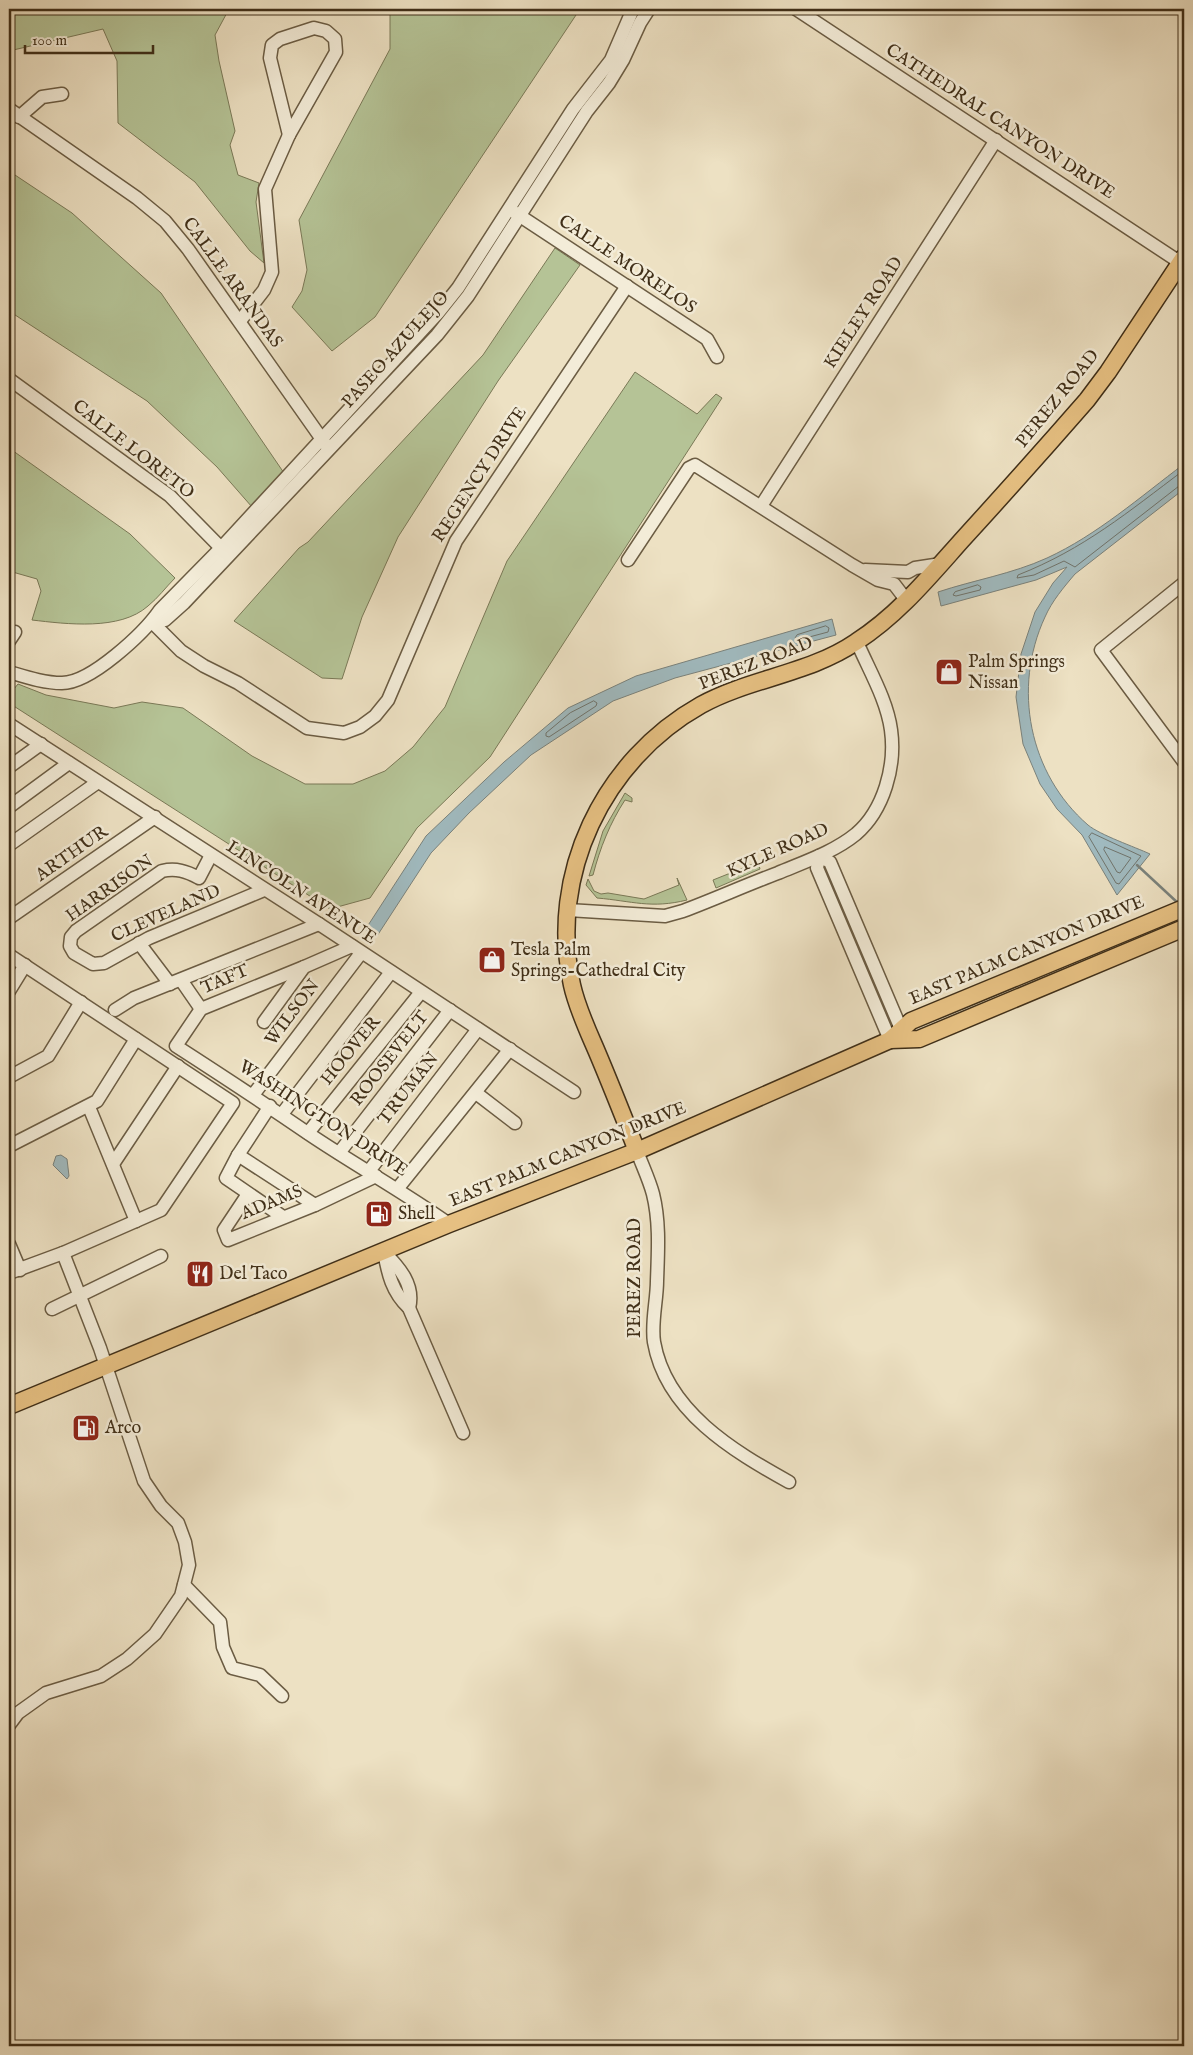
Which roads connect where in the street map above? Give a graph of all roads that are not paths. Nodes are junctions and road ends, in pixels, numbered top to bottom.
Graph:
1 (633, 9) edge
2 (650, 9) edge
3 (796, 9) edge
4 (62, 94) dead end
5 (14, 113) edge
6 (289, 135) junction
7 (996, 140) junction
8 (515, 212) junction
9 (1183, 261) edge
10 (627, 286) junction
11 (240, 320) junction
12 (717, 357) dead end
13 (9, 380) edge
14 (325, 444) junction
15 (761, 506) junction
16 (225, 552) junction
17 (628, 560) dead end
18 (941, 564) junction
19 (860, 569) junction
20 (1184, 583) edge
21 (907, 601) junction
22 (152, 622) junction
23 (857, 642) junction
24 (9, 672) edge
25 (9, 724) edge
26 (40, 744) junction
27 (1184, 762) edge
28 (70, 763) junction
29 (9, 766) edge
30 (98, 782) junction
31 (9, 806) edge
32 (155, 817) junction
33 (9, 845) edge
34 (211, 855) junction
35 (819, 856) junction
36 (264, 890) junction
37 (1184, 908) edge
38 (568, 910) junction
39 (9, 918) edge
40 (319, 924) junction
41 (1184, 928) edge
42 (139, 943) junction
43 (356, 949) junction
44 (9, 955) edge
45 (82, 959) joint
46 (25, 965) junction
47 (304, 967) junction
48 (391, 972) junction
49 (176, 982) junction
50 (9, 991) edge
51 (420, 992) junction
52 (81, 1002) junction
53 (201, 1009) junction
54 (115, 1010) dead end
55 (450, 1010) junction
56 (264, 1022) dead end
57 (478, 1029) junction
58 (899, 1037) junction
59 (136, 1039) junction
60 (176, 1046) joint
61 (510, 1050) junction
62 (178, 1066) junction
63 (9, 1077) edge
64 (574, 1092) dead end
65 (476, 1093) junction
66 (253, 1095) junction
67 (89, 1106) junction
68 (270, 1106) junction
69 (282, 1114) junction
70 (515, 1123) dead end
71 (308, 1133) junction
72 (9, 1146) edge
73 (638, 1151) junction
74 (339, 1153) junction
75 (238, 1155) junction
76 (113, 1164) junction
77 (372, 1173) junction
78 (398, 1188) junction
79 (248, 1194) junction
80 (315, 1205) junction
81 (283, 1217) junction
82 (136, 1221) junction
83 (449, 1224) junction
84 (9, 1244) edge
85 (384, 1252) junction
86 (63, 1253) junction
87 (161, 1256) dead end
88 (14, 1271) edge
89 (80, 1297) junction
90 (52, 1309) dead end
91 (106, 1366) junction
92 (9, 1406) edge
93 (463, 1433) dead end
94 (789, 1482) dead end
95 (184, 1585) junction
96 (282, 1696) dead end
97 (9, 1725) edge

1 - 8 street, PASEO AZULEJO
2 - 8 street, PASEO AZULEJO
3 - 7 street, CATHEDRAL CANYON DRIVE
4 - 5 street
5 - 11 street, CALLE ARANDAS
6 - 6 street
6 - 11 street
7 - 9 street, CATHEDRAL CANYON DRIVE
7 - 15 street, KIELEY ROAD
8 - 10 street, CALLE MORELOS
8 - 14 street, PASEO AZULEJO
9 - 18 main road, PEREZ ROAD
10 - 12 street, CALLE MORELOS
10 - 22 street, REGENCY DRIVE
11 - 14 street, CALLE ARANDAS
13 - 16 street, CALLE LORETO
14 - 16 street, PASEO AZULEJO
15 - 17 street
15 - 19 street
16 - 22 street, PASEO AZULEJO
18 - 19 street
18 - 21 main road, PEREZ ROAD
19 - 21 street
20 - 27 street
21 - 23 main road, PEREZ ROAD
22 - 24 street, PASEO AZULEJO
23 - 35 street, KYLE ROAD
23 - 38 main road, PEREZ ROAD
25 - 26 street, LINCOLN AVENUE
26 - 28 street, LINCOLN AVENUE
26 - 29 street
28 - 30 street, LINCOLN AVENUE
28 - 31 street
30 - 32 street, LINCOLN AVENUE
30 - 33 street
32 - 34 street, LINCOLN AVENUE
32 - 39 street, ARTHUR
34 - 36 street, LINCOLN AVENUE
34 - 45 street, HARRISON
35 - 38 street, KYLE ROAD
35 - 58 street
36 - 40 street, LINCOLN AVENUE
36 - 42 street, CLEVELAND
37 - 58 main road, EAST PALM CANYON DRIVE
38 - 73 main road, PEREZ ROAD
40 - 43 street, LINCOLN AVENUE
40 - 49 street
41 - 58 main road, EAST PALM CANYON DRIVE
42 - 45 street, CLEVELAND
42 - 49 street
43 - 47 street, TAFT
43 - 48 street, LINCOLN AVENUE
43 - 66 street, WILSON
44 - 46 street
46 - 50 street
46 - 52 street
47 - 53 street, TAFT
47 - 56 street
48 - 51 street, LINCOLN AVENUE
48 - 69 street
49 - 53 street
49 - 54 street
51 - 55 street, LINCOLN AVENUE
51 - 71 street, HOOVER
52 - 59 street
52 - 63 street
53 - 60 street, TAFT
55 - 57 street, LINCOLN AVENUE
55 - 74 street, ROOSEVELT
57 - 61 street, LINCOLN AVENUE
57 - 77 street, TRUMAN
58 - 73 main road, EAST PALM CANYON DRIVE
59 - 62 street
59 - 67 street
60 - 66 street, WASHINGTON DRIVE
61 - 64 street, LINCOLN AVENUE
61 - 65 street
62 - 76 street
62 - 82 street
65 - 70 street
65 - 78 street
66 - 68 street, WASHINGTON DRIVE
67 - 72 street
67 - 76 street
68 - 69 street, WASHINGTON DRIVE
68 - 75 street
69 - 71 street, WASHINGTON DRIVE
71 - 74 street, WASHINGTON DRIVE
73 - 83 main road, EAST PALM CANYON DRIVE
73 - 94 street, PEREZ ROAD
74 - 77 street, WASHINGTON DRIVE
75 - 79 street
75 - 80 street
76 - 82 street
77 - 78 street, WASHINGTON DRIVE
77 - 80 street, ADAMS
78 - 83 street, WASHINGTON DRIVE
79 - 81 street
79 - 81 street, ADAMS
80 - 81 street, ADAMS
82 - 86 street
83 - 85 main road, EAST PALM CANYON DRIVE
84 - 88 street
85 - 91 main road, EAST PALM CANYON DRIVE
85 - 93 street
86 - 88 street
86 - 89 street
87 - 89 street
89 - 90 street
89 - 91 street
91 - 92 main road, EAST PALM CANYON DRIVE
91 - 95 street
95 - 96 street
95 - 97 street

